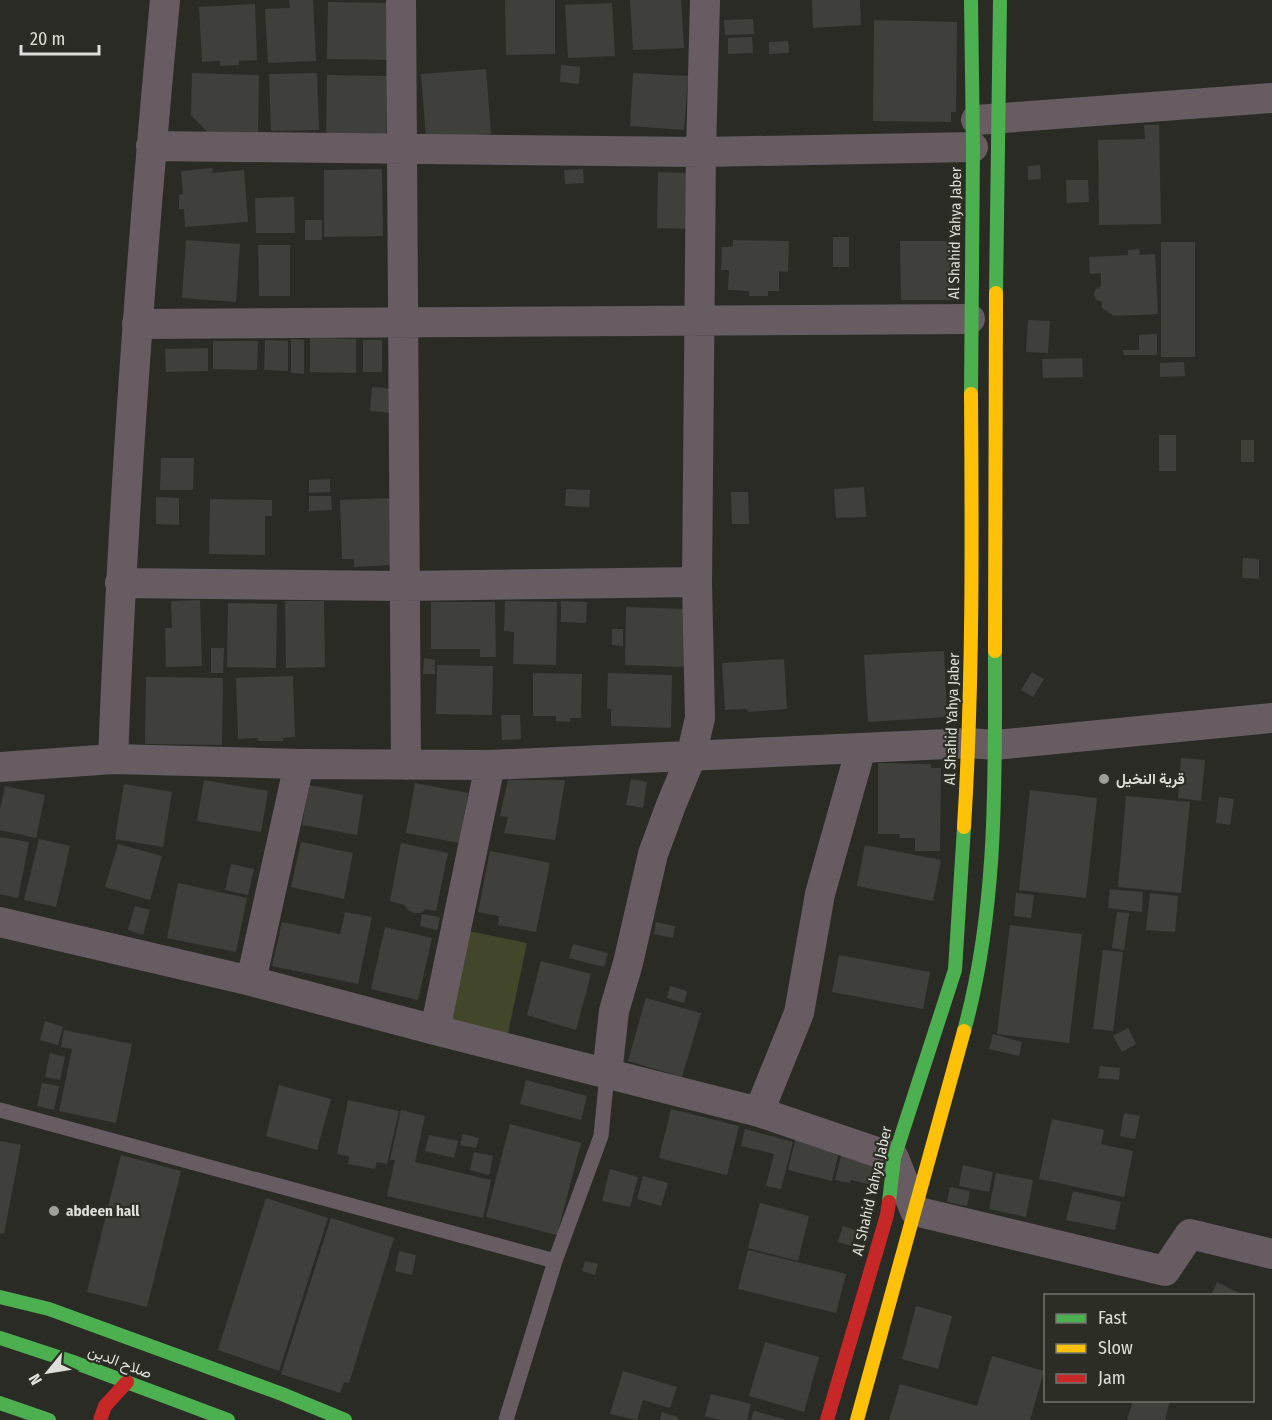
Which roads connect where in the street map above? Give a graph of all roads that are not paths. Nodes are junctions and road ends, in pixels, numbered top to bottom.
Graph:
1 (165, 0) edge
2 (401, 0) edge
3 (705, 0) edge
4 (971, 0) edge
5 (1000, 0) edge
6 (1272, 98) edge
7 (981, 128) junction
8 (151, 146) junction
9 (402, 149) junction
10 (701, 152) junction
11 (970, 318) junction
12 (402, 320) junction
13 (700, 322) junction
14 (136, 324) junction
15 (697, 582) junction
16 (120, 583) junction
17 (404, 586) junction
18 (1272, 718) edge
19 (982, 744) junction
20 (861, 748) junction
21 (691, 757) junction
22 (113, 759) junction
23 (299, 764) junction
24 (406, 765) junction
25 (490, 765) junction
26 (0, 767) edge
27 (0, 922) edge
28 (251, 981) junction
29 (435, 1030) junction
30 (607, 1074) junction
31 (0, 1110) edge
32 (759, 1112) junction
33 (894, 1158) junction
34 (915, 1211) junction
35 (1272, 1254) edge
36 (555, 1261) junction
37 (0, 1298) edge
38 (0, 1338) edge
39 (127, 1382) junction
40 (0, 1404) edge
41 (49, 1420) edge
42 (100, 1420) edge
43 (228, 1420) edge
44 (345, 1420) edge
45 (506, 1420) edge
46 (827, 1420) edge
47 (857, 1420) edge

1 - 8 street
2 - 9 street
3 - 10 street
4 - 7 main road, Al Shahid Yahya Jaber
5 - 7 main road, Al Shahid Yahya Jaber
6 - 7 street
7 - 10 street
7 - 11 main road, Al Shahid Yahya Jaber
7 - 19 main road, Al Shahid Yahya Jaber
8 - 9 street
8 - 14 street
9 - 10 street
9 - 12 street
10 - 13 street
11 - 13 street
11 - 19 main road, Al Shahid Yahya Jaber
12 - 13 street
12 - 14 street
12 - 17 street
13 - 15 street
14 - 16 street
15 - 17 street
15 - 21 street
16 - 17 street
16 - 22 street
17 - 24 street
18 - 19 street
19 - 20 street
19 - 33 main road, Al Shahid Yahya Jaber
19 - 34 main road, Al Shahid Yahya Jaber
20 - 21 street
20 - 32 street
21 - 25 street
21 - 30 street
22 - 23 street
22 - 26 street
23 - 24 street
23 - 28 street
24 - 25 street
25 - 29 street
27 - 28 street
28 - 29 street
29 - 30 street
30 - 32 street
30 - 36 lane
31 - 36 lane
32 - 33 street
33 - 34 street
33 - 46 main road, Al Shahid Yahya Jaber
34 - 35 street
34 - 47 main road, Al Shahid Yahya Jaber
36 - 45 lane
37 - 44 main road
38 - 39 main road, صلاح الدين
39 - 42 main road
39 - 43 main road, صلاح الدين
40 - 41 main road

